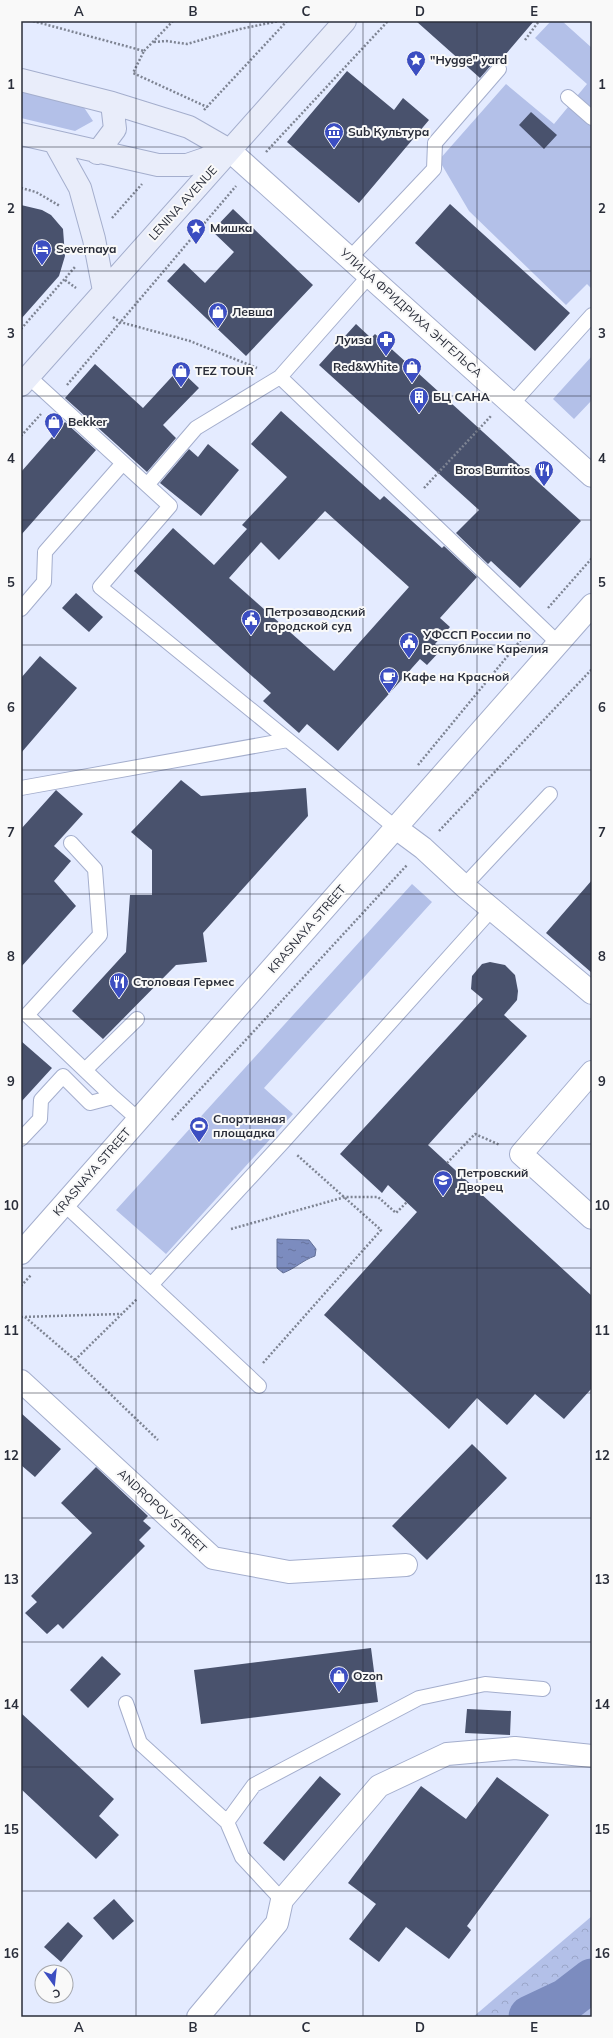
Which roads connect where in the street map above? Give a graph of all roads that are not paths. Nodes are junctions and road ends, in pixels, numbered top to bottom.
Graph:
1 (345, 21) edge
2 (499, 69) dead end
3 (21, 80) edge
4 (568, 97) dead end
5 (112, 103) junction
6 (592, 118) edge
7 (21, 134) edge
8 (55, 143) junction
9 (229, 150) junction
10 (97, 153) junction
11 (350, 258) junction
12 (369, 276) junction
13 (104, 291) junction
14 (592, 315) edge
15 (280, 377) junction
16 (25, 381) edge
17 (512, 404) junction
18 (123, 463) junction
19 (592, 476) edge
20 (146, 485) junction
21 (592, 605) edge
22 (21, 609) edge
23 (558, 643) junction
24 (288, 740) junction
25 (21, 788) edge
26 (550, 794) dead end
27 (396, 828) junction
28 (71, 843) dead end
29 (464, 886) junction
30 (492, 909) junction
31 (592, 993) edge
32 (137, 1020) dead end
33 (84, 1070) junction
34 (592, 1072) edge
35 (113, 1097) junction
36 (139, 1120) junction
37 (21, 1139) edge
38 (64, 1204) junction
39 (592, 1218) edge
40 (21, 1253) edge
41 (151, 1285) junction
42 (21, 1381) edge
43 (254, 1381) road end
44 (406, 1565) dead end
45 (543, 1689) dead end
46 (126, 1703) dead end
47 (592, 1756) edge
48 (227, 1822) junction
49 (282, 1900) junction
50 (198, 2017) edge

1 - 9 main road, LENINA AVENUE
2 - 11 lane
3 - 5 main road
4 - 6 lane
5 - 9 main road
5 - 10 main road
7 - 8 main road
8 - 10 main road
8 - 13 main road
9 - 10 main road
9 - 11 street, УЛИЦА ФРИДРИХА ЭНГЕЛЬСА
9 - 13 main road, LENINA AVENUE
11 - 12 street, УЛИЦА ФРИДРИХА ЭНГЕЛЬСА
12 - 15 lane
12 - 17 street, УЛИЦА ФРИДРИХА ЭНГЕЛЬСА
13 - 16 main road, LENINA AVENUE
14 - 17 lane
15 - 20 lane
15 - 23 lane
16 - 18 lane
17 - 19 street, УЛИЦА ФРИДРИХА ЭНГЕЛЬСА
18 - 20 lane
18 - 22 lane
20 - 24 lane
21 - 23 street, KRASNAYA STREET
23 - 27 street, KRASNAYA STREET
24 - 25 lane
24 - 27 lane
26 - 29 lane
27 - 29 street
27 - 36 street, KRASNAYA STREET
28 - 33 lane
29 - 30 street
30 - 31 street
30 - 41 lane
32 - 33 lane
33 - 35 lane
34 - 39 street
35 - 36 lane
35 - 37 lane
36 - 38 street, KRASNAYA STREET
38 - 40 street, KRASNAYA STREET
38 - 41 lane
41 - 43 lane
42 - 44 street, ANDROPOV STREET
45 - 48 lane
46 - 48 lane
47 - 49 street
48 - 49 lane
49 - 50 street

